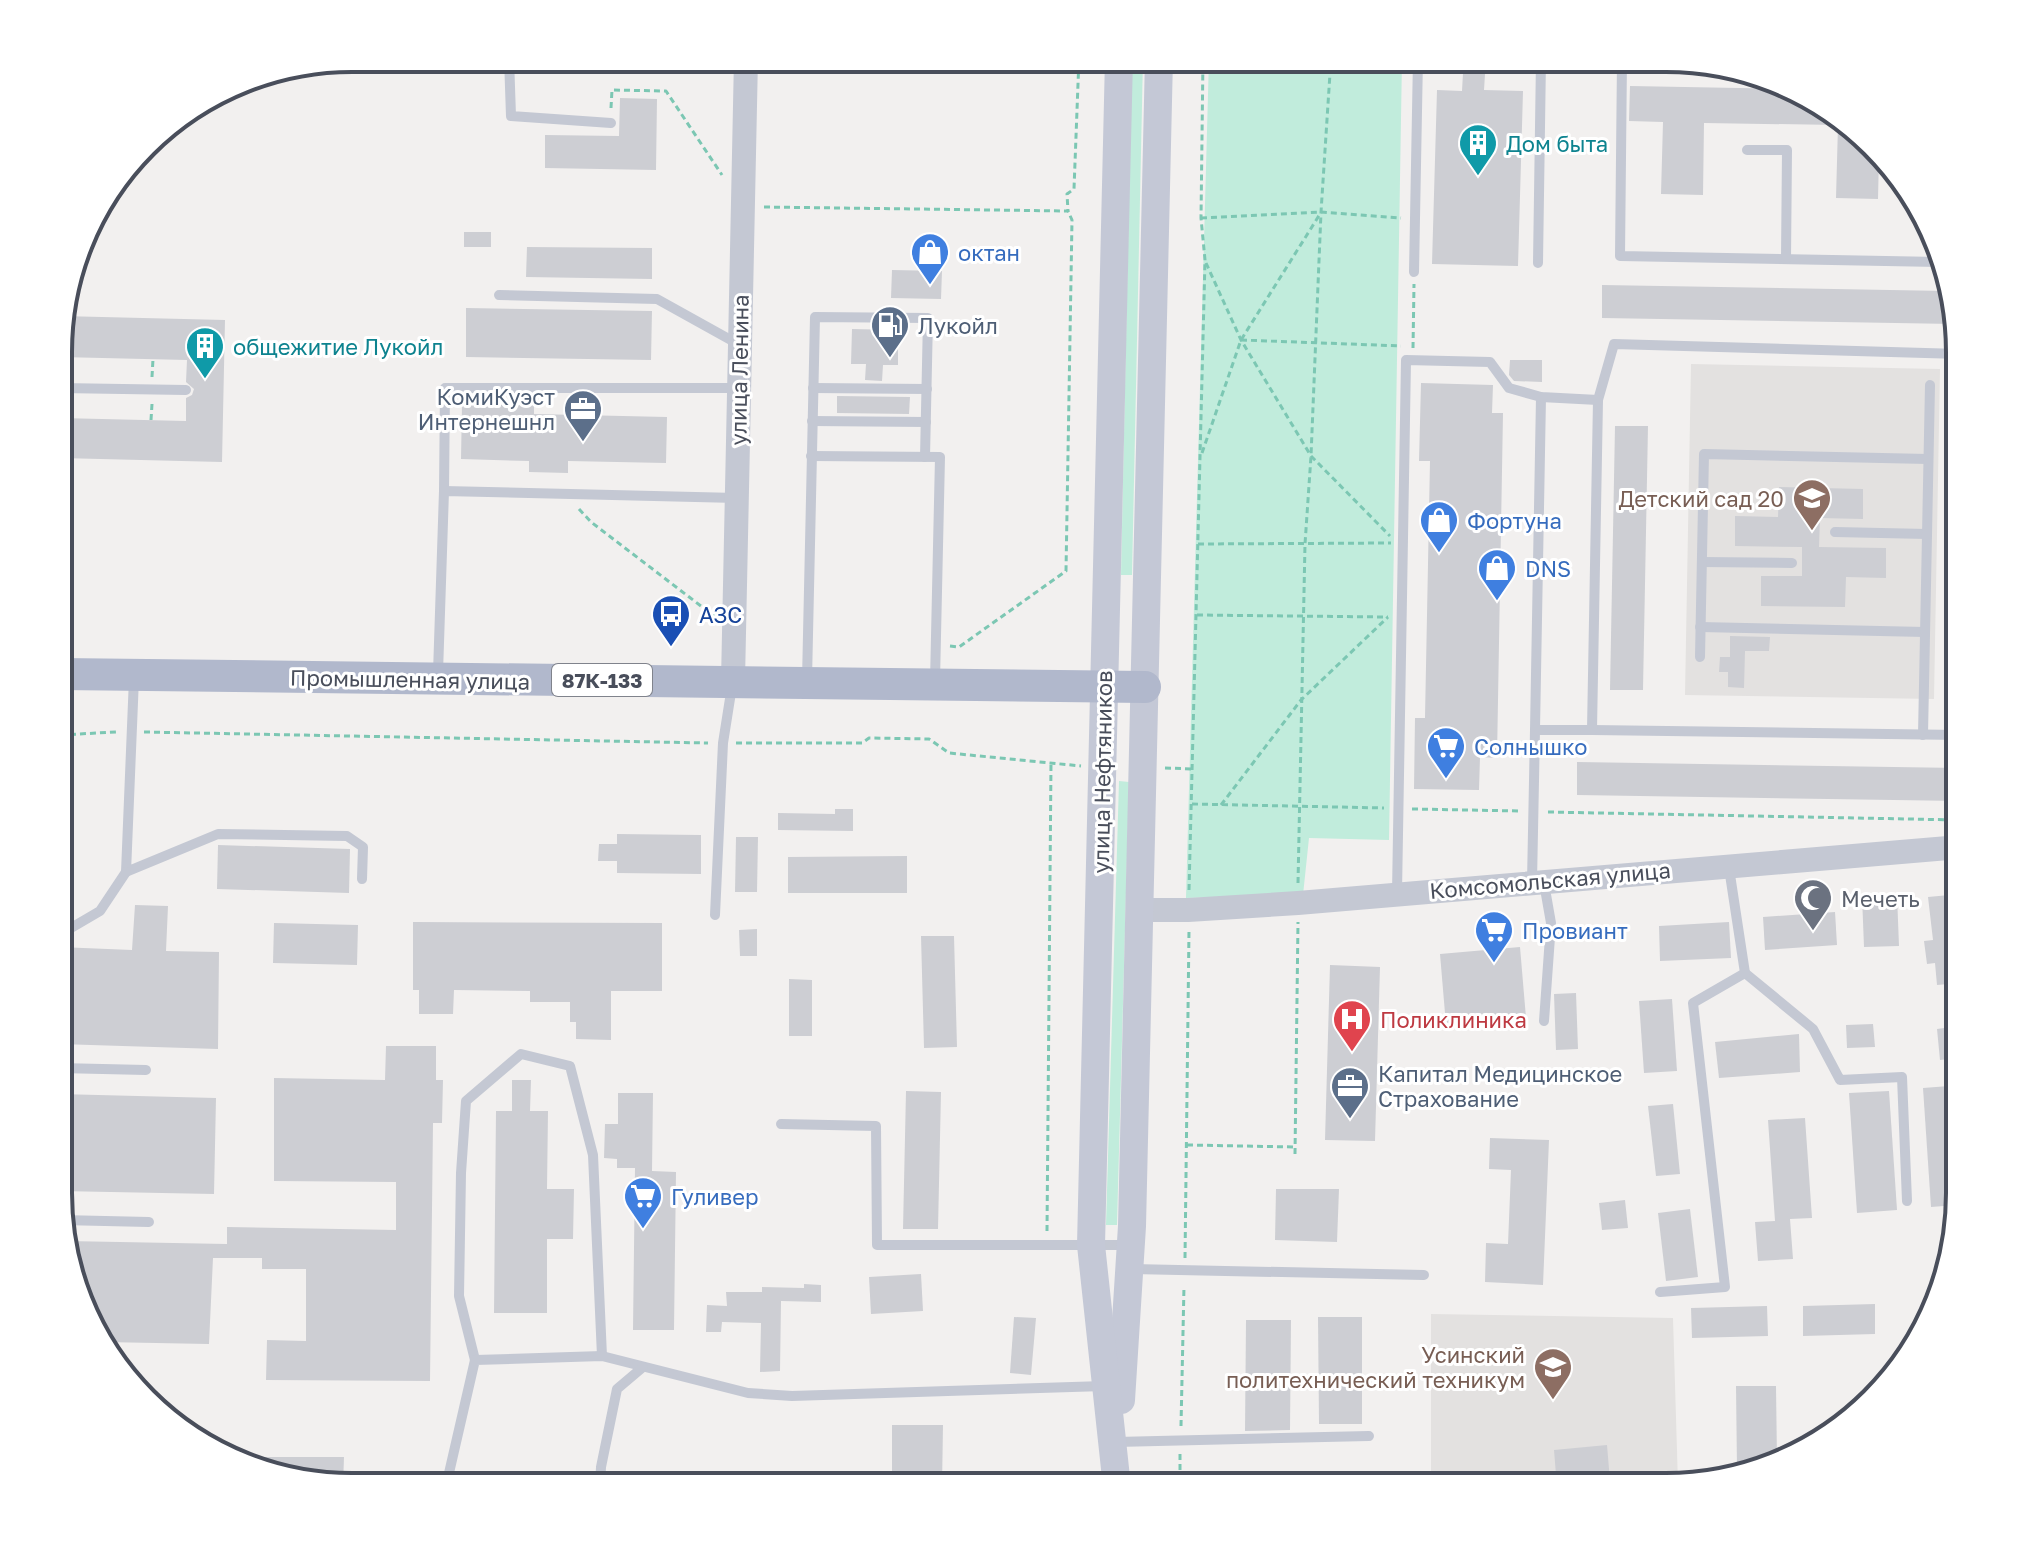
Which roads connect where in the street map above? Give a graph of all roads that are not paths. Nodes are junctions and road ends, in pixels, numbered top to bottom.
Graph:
1 (509, 72) edge
2 (746, 72) edge
3 (1119, 73) edge
4 (1159, 73) edge
5 (1418, 73) edge
6 (1541, 73) edge
7 (1622, 73) edge
8 (611, 123) road end
9 (1747, 150) dead end
10 (1786, 259) junction
11 (1930, 262) edge
12 (1538, 263) dead end
13 (1414, 272) road end
14 (499, 295) dead end
15 (740, 345) junction
16 (1946, 354) edge
17 (1930, 385) dead end
18 (72, 388) edge
19 (739, 388) junction
20 (813, 388) junction
21 (927, 389) junction
22 (186, 390) dead end
23 (1541, 397) junction
24 (1598, 400) junction
25 (812, 421) junction
26 (926, 422) junction
27 (811, 456) junction
28 (925, 457) junction
29 (1928, 459) junction
30 (444, 491) junction
31 (737, 498) junction
32 (1835, 532) dead end
33 (1927, 534) junction
34 (1702, 562) junction
35 (1792, 563) dead end
36 (1700, 627) junction
37 (1925, 632) junction
38 (1700, 657) dead end
39 (72, 674) edge
40 (134, 676) junction
41 (438, 680) junction
42 (733, 681) junction
43 (807, 681) junction
44 (935, 683) junction
45 (1104, 686) junction
46 (1145, 687) junction
47 (1535, 730) junction
48 (1592, 730) junction
49 (1923, 735) junction
50 (1946, 735) edge
51 (1945, 848) edge
52 (1729, 866) junction
53 (126, 872) junction
54 (362, 879) dead end
55 (1538, 881) junction
56 (1397, 893) junction
57 (1139, 910) junction
58 (715, 915) dead end
59 (73, 927) edge
60 (1745, 973) junction
61 (1544, 1021) dead end
62 (73, 1068) edge
63 (146, 1070) dead end
64 (781, 1124) dead end
65 (1907, 1201) dead end
66 (74, 1220) edge
67 (149, 1222) dead end
68 (1091, 1245) junction
69 (1131, 1257) junction
70 (1424, 1275) dead end
71 (1660, 1292) dead end
72 (602, 1356) junction
73 (475, 1360) junction
74 (643, 1367) junction
75 (1114, 1386) junction
76 (1369, 1436) dead end
77 (1115, 1442) junction
78 (449, 1472) edge
79 (601, 1472) edge
80 (1116, 1473) edge

1 - 8 lane
2 - 15 street, улица Ленина
3 - 45 main road, улица Нефтяников
4 - 46 main road, улица Нефтяников
5 - 13 lane
6 - 12 lane
7 - 10 lane
9 - 10 lane
10 - 11 lane
14 - 15 lane
15 - 19 street, улица Ленина
16 - 24 lane
17 - 29 lane
18 - 22 lane
19 - 30 lane
19 - 31 street, улица Ленина
20 - 21 lane
20 - 21 lane
20 - 25 lane
21 - 26 lane
23 - 24 lane
23 - 47 lane
23 - 56 lane
24 - 48 lane
25 - 26 lane
25 - 27 lane
26 - 28 lane
27 - 28 lane
27 - 43 lane
28 - 44 lane
29 - 33 lane
29 - 34 lane
30 - 31 lane
30 - 41 lane
31 - 42 street, улица Ленина
32 - 33 lane
33 - 37 lane
34 - 35 lane
34 - 36 lane
36 - 37 lane
36 - 38 lane
37 - 49 lane
39 - 40 main road, Промышленная улица / 87К-133
40 - 41 main road, Промышленная улица / 87К-133
40 - 53 lane
41 - 42 main road, Промышленная улица / 87К-133
42 - 43 main road, Промышленная улица / 87К-133
42 - 58 lane
43 - 44 main road, Промышленная улица / 87К-133
44 - 45 main road, Промышленная улица / 87К-133
45 - 46 main road, Промышленная улица / 87К-133
45 - 68 main road, улица Нефтяников
46 - 57 main road, улица Нефтяников
47 - 48 lane
47 - 55 lane
48 - 49 lane
49 - 50 lane
51 - 52 street, Комсомольская улица
52 - 55 street, Комсомольская улица
52 - 60 lane
53 - 54 lane
53 - 59 lane
55 - 56 street, Комсомольская улица
55 - 61 lane
56 - 57 street, Комсомольская улица
57 - 69 main road, улица Нефтяников
60 - 65 lane
60 - 71 lane
62 - 63 lane
64 - 68 lane
66 - 67 lane
68 - 69 lane
68 - 75 main road, улица Нефтяников
69 - 70 lane
69 - 75 main road, улица Нефтяников
72 - 73 lane
72 - 73 lane
72 - 74 lane
73 - 78 lane
74 - 75 lane
74 - 79 lane
75 - 77 main road, улица Нефтяников
76 - 77 lane
77 - 80 main road, улица Нефтяников

